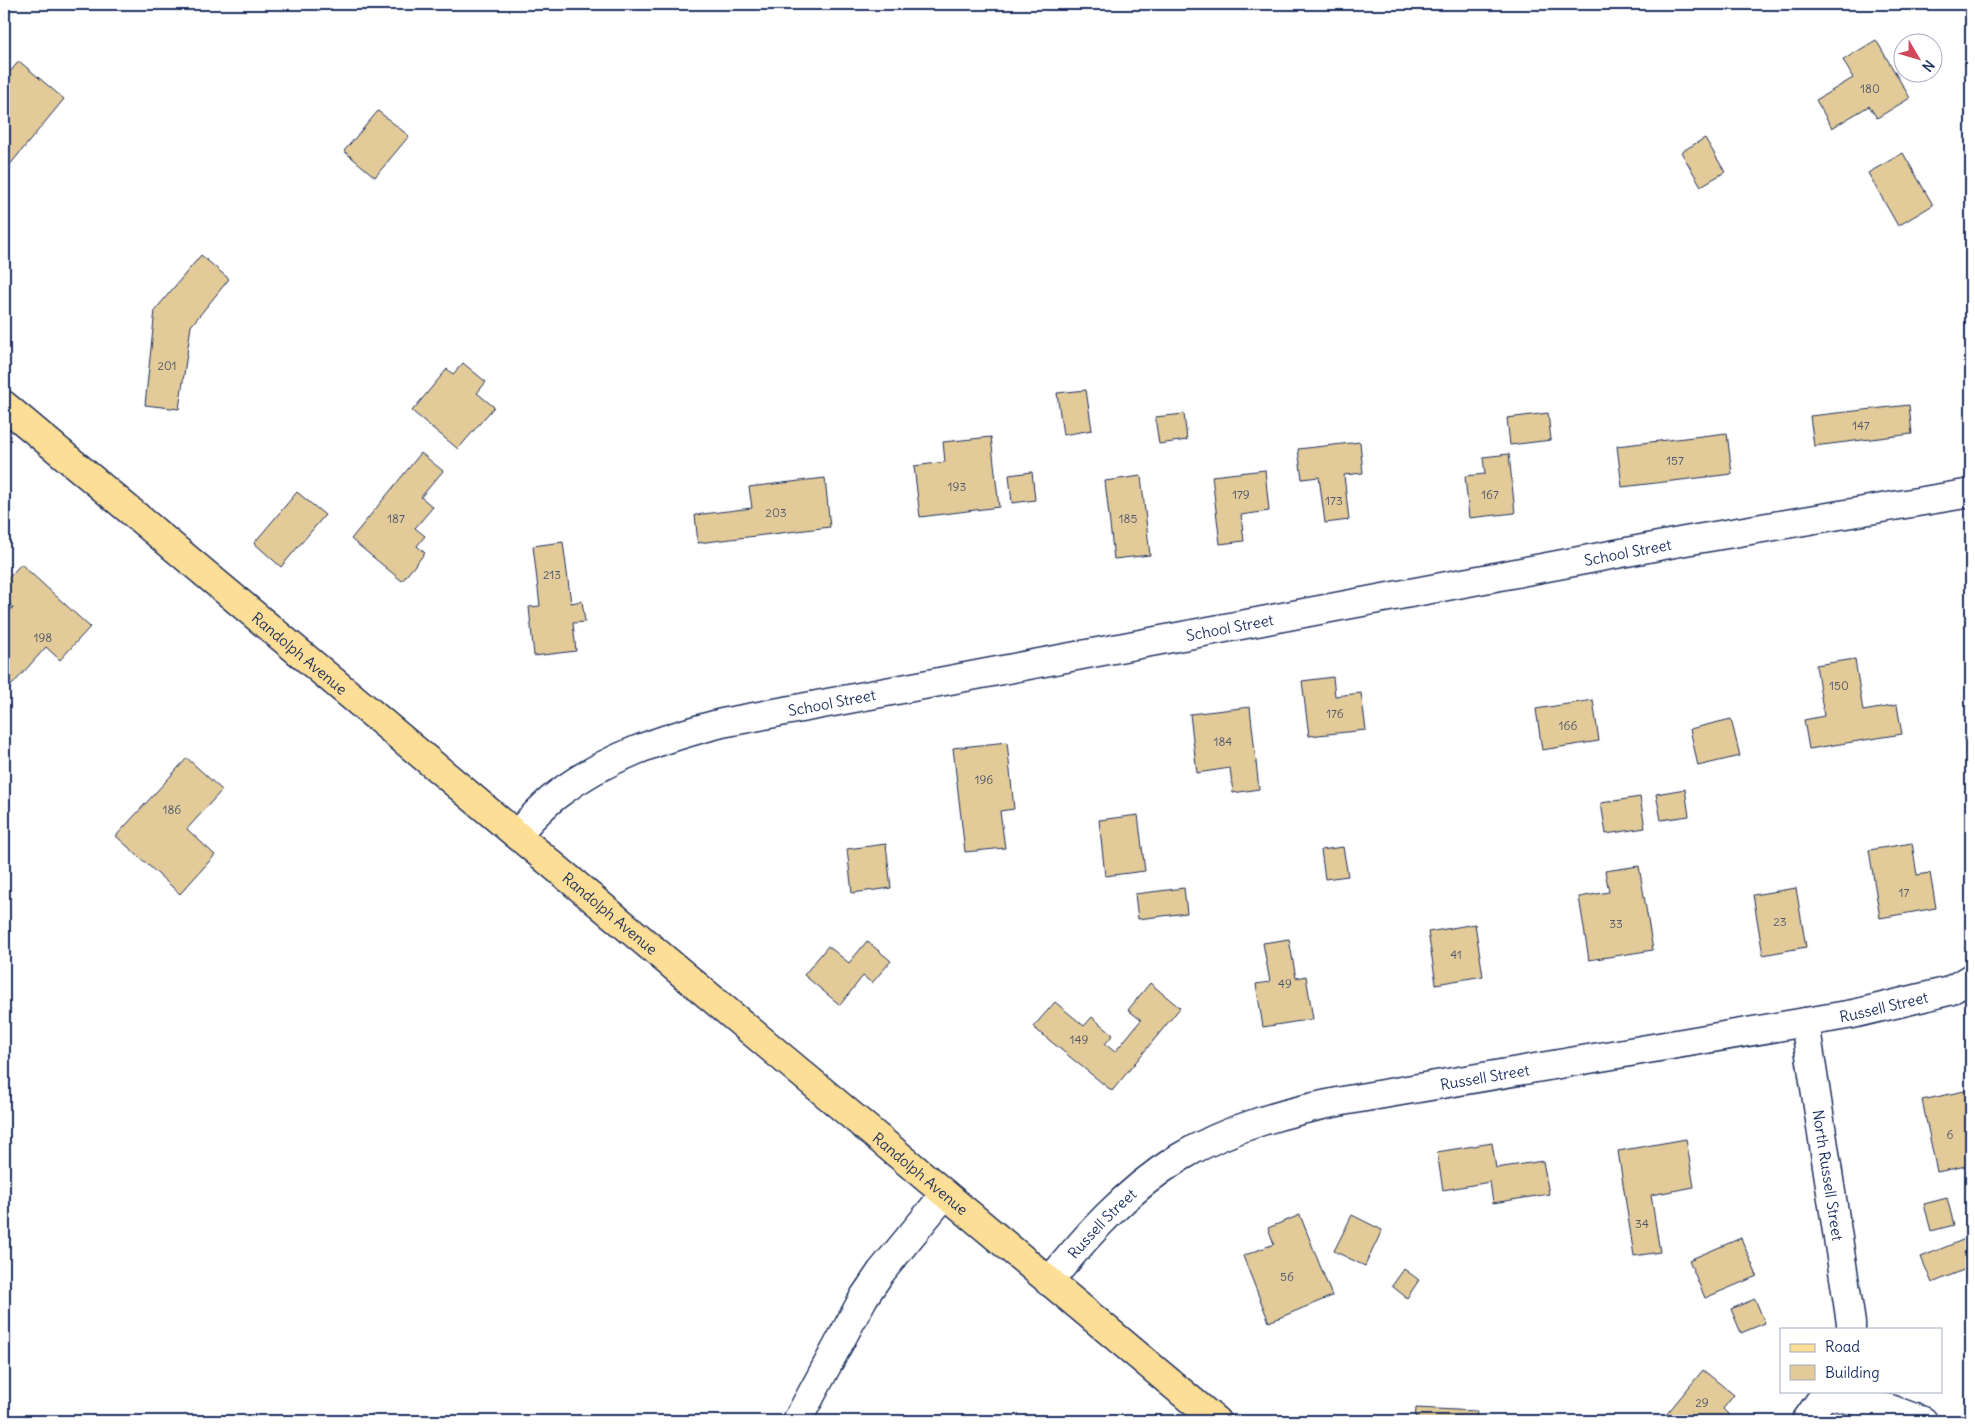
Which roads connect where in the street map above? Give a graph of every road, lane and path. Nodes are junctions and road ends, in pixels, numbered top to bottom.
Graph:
1 (4, 405) edge
2 (1971, 493) edge
3 (517, 834) junction
4 (1971, 978) edge
5 (1805, 1022) junction
6 (945, 1194) junction
7 (1049, 1282) junction
8 (1850, 1328) edge
9 (1826, 1392) edge
10 (797, 1421) edge
11 (1216, 1421) edge
12 (1806, 1421) edge
13 (1923, 1421) edge

1 - 3 main road, Randolph Avenue
2 - 3 street, School Street
3 - 6 main road, Randolph Avenue
4 - 5 street, Russell Street
5 - 7 street, Russell Street
5 - 8 street, North Russell Street
6 - 7 main road, Randolph Avenue
6 - 10 street
7 - 11 main road, Randolph Avenue
9 - 12 street
9 - 13 street

